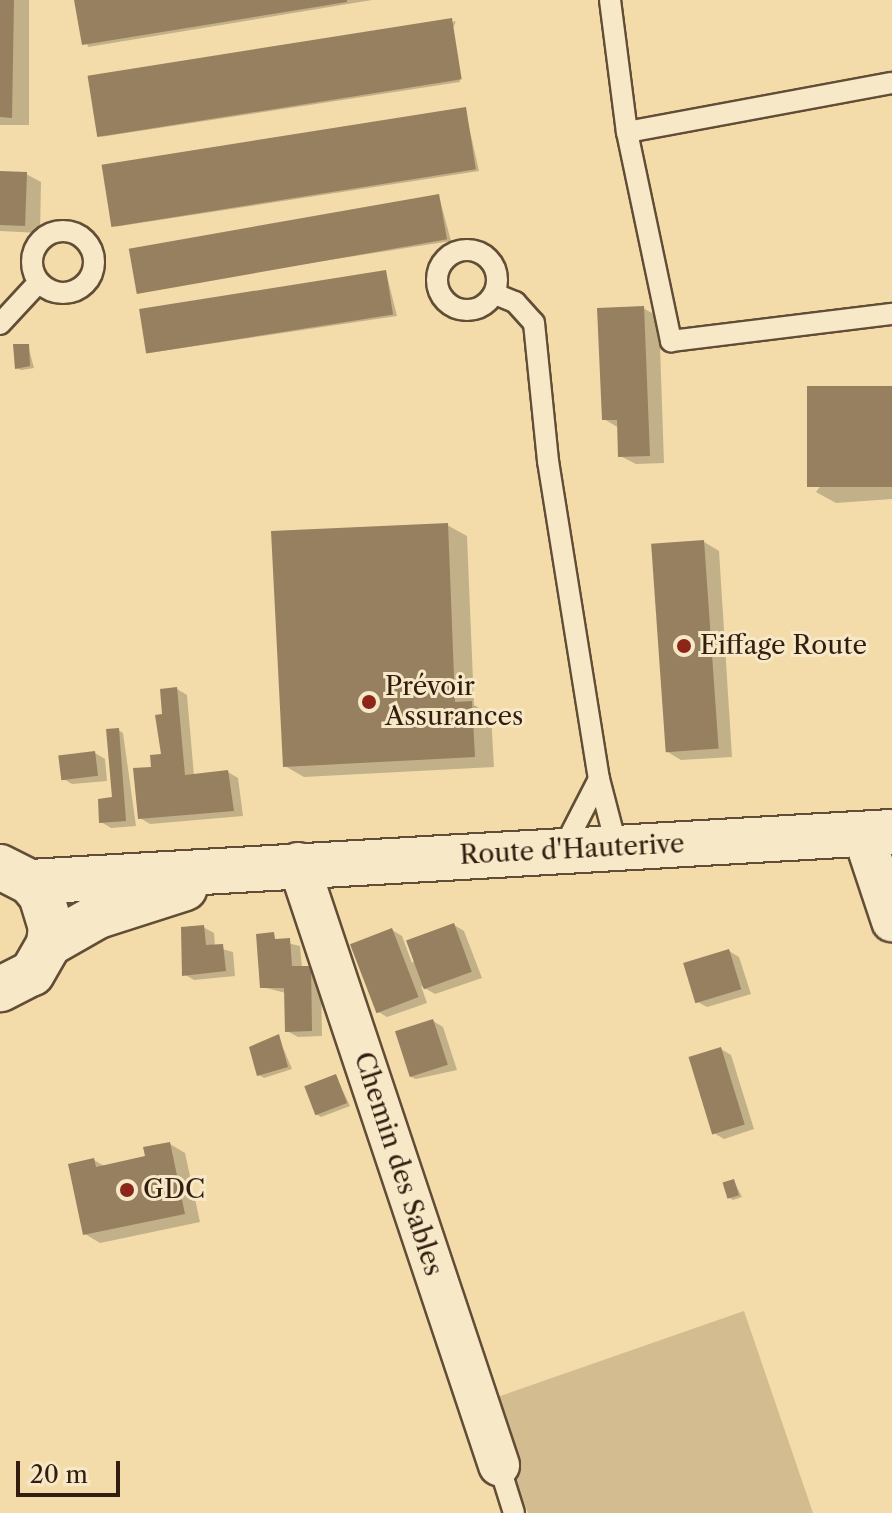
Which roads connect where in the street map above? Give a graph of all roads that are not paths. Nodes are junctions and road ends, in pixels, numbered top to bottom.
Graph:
1 (610, 0) edge
2 (892, 83) edge
3 (627, 132) junction
4 (38, 283) dead end
5 (495, 294) dead end
6 (892, 314) edge
7 (0, 324) edge
8 (599, 779) junction
9 (877, 833) edge
10 (617, 848) junction
11 (562, 851) junction
12 (298, 863) junction
13 (252, 867) junction
14 (15, 875) edge
15 (892, 921) edge
16 (49, 944) junction
17 (4, 992) edge
18 (499, 1465) joint
19 (514, 1513) edge

1 - 3 lane
2 - 3 lane
3 - 6 lane
4 - 7 lane
5 - 8 lane
8 - 10 lane
8 - 11 lane
9 - 10 main road, Route d'Hauterive
9 - 15 street
10 - 11 main road, Route d'Hauterive
11 - 12 main road, Route d'Hauterive
12 - 13 main road, Route d'Hauterive
12 - 18 street, Chemin des Sables
13 - 14 main road, Route d'Hauterive
13 - 16 main road, Route d'Hauterive
14 - 16 main road
16 - 17 main road
18 - 19 lane

